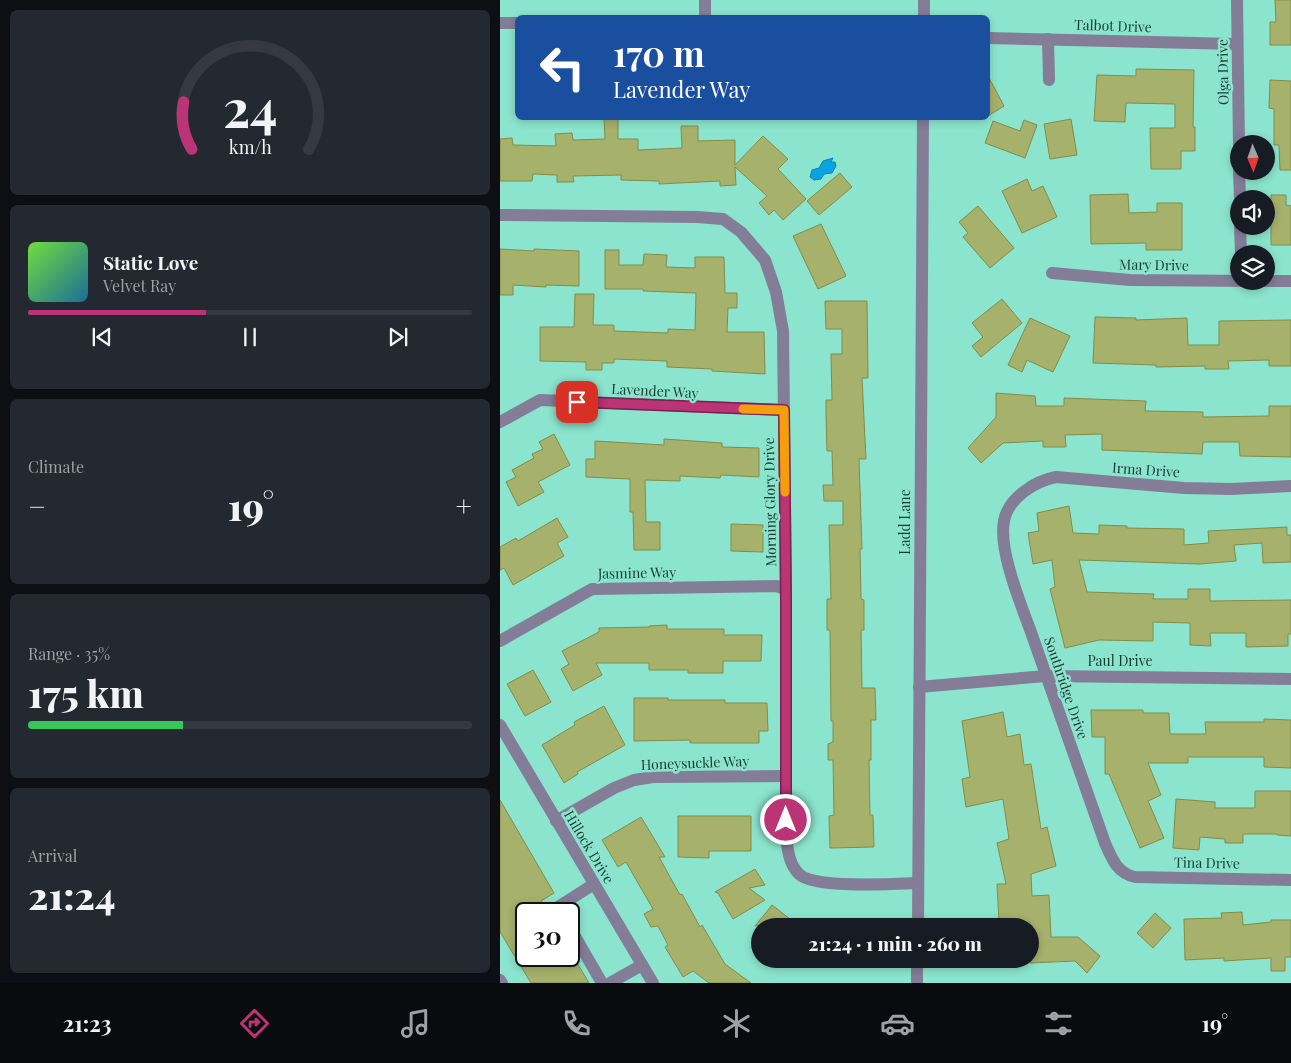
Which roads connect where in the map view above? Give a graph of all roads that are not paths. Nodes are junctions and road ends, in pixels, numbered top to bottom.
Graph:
1 (705, 0) edge
2 (924, 0) edge
3 (1237, 0) edge
4 (705, 15) edge
5 (924, 15) edge
6 (500, 23) edge
7 (515, 23) edge
8 (990, 38) edge
9 (1048, 39) junction
10 (1237, 44) junction
11 (1049, 80) dead end
12 (923, 120) edge
13 (1239, 135) edge
14 (500, 215) edge
15 (1052, 273) dead end
16 (1230, 281) edge
17 (1275, 281) edge
18 (1291, 281) edge
19 (784, 410) junction
20 (500, 422) edge
21 (1291, 486) edge
22 (1009, 507) joint
23 (786, 590) junction
24 (500, 641) edge
25 (1046, 676) junction
26 (1291, 679) edge
27 (919, 687) junction
28 (500, 725) edge
29 (786, 776) junction
30 (556, 821) junction
31 (1123, 873) joint
32 (1291, 880) edge
33 (594, 884) junction
34 (918, 884) junction
35 (566, 902) edge
36 (918, 918) edge
37 (580, 945) edge
38 (642, 965) junction
39 (918, 968) edge
40 (602, 983) edge
41 (610, 983) edge
42 (653, 983) edge
43 (917, 983) edge

1 - 4 street
2 - 5 street
3 - 10 street, Olga Drive
6 - 7 street
8 - 9 street, Talbot Drive
9 - 10 street, Talbot Drive
9 - 11 street
10 - 13 street, Olga Drive
12 - 27 street, Ladd Lane
14 - 19 street, Morning Glory Drive
15 - 16 street, Mary Drive
17 - 18 street
19 - 20 street, Lavender Way
19 - 23 street, Morning Glory Drive
21 - 22 street, Irma Drive
22 - 25 street, Southridge Drive
23 - 24 street, Jasmine Way
23 - 29 street, Morning Glory Drive
25 - 26 street, Paul Drive
25 - 27 street, Paul Drive
25 - 31 street, Southridge Drive
27 - 34 street, Ladd Lane
28 - 30 street, Hillock Drive
29 - 30 street, Honeysuckle Way
29 - 34 street, Morning Glory Drive
30 - 33 street, Hillock Drive
31 - 32 street, Tina Drive
33 - 35 street
33 - 38 street, Hillock Drive
34 - 36 street, Ladd Lane
37 - 40 street
38 - 41 street
38 - 42 street, Hillock Drive
39 - 43 street

